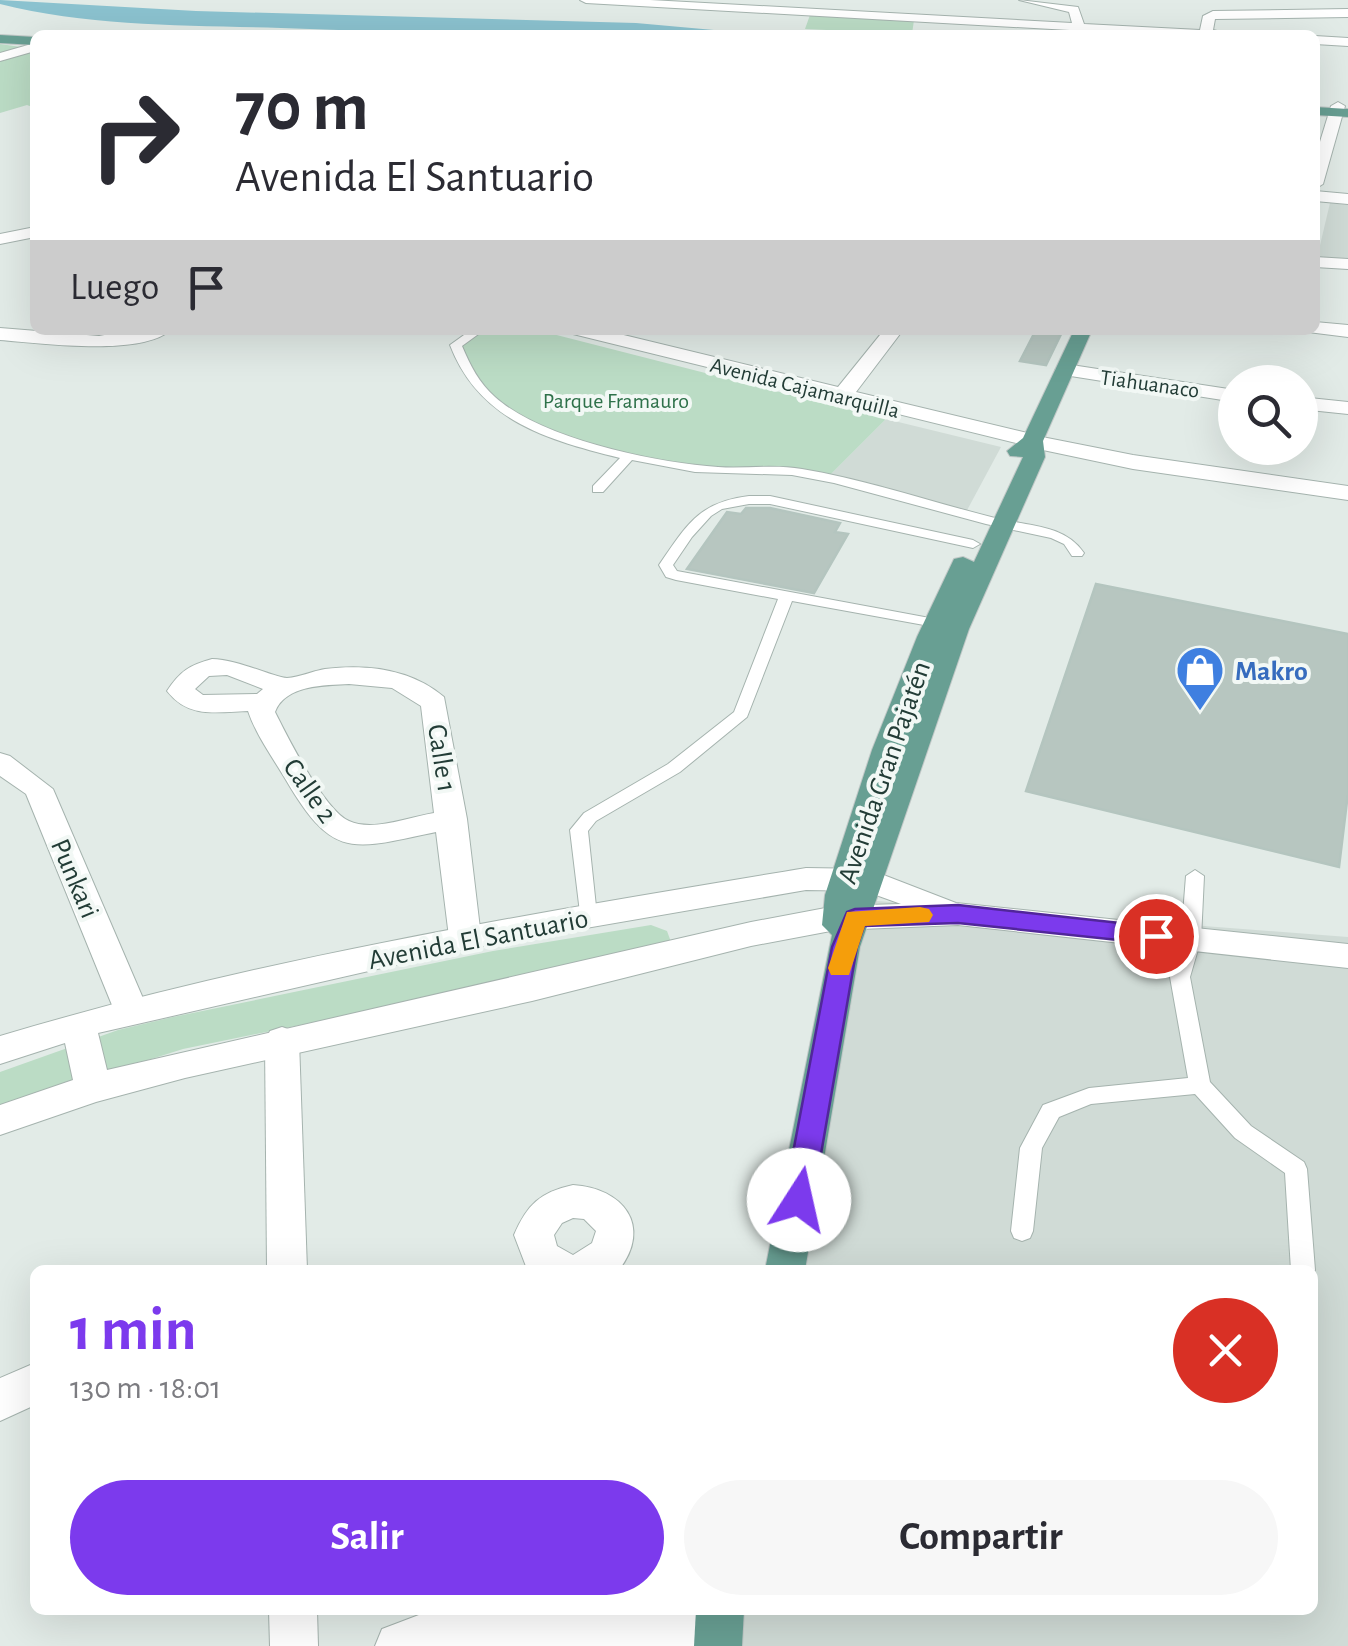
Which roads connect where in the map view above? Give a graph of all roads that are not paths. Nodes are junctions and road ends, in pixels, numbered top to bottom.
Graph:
1 (586, 0) edge
2 (1025, 0) edge
3 (685, 3) edge
4 (1328, 13) junction
5 (1348, 13) edge
6 (1079, 27) junction
7 (1348, 28) edge
8 (1133, 30) edge
9 (1207, 30) edge
10 (0, 37) edge
11 (1320, 40) edge
12 (30, 41) edge
13 (1348, 42) edge
14 (30, 44) edge
15 (0, 58) edge
16 (1342, 110) edge
17 (1324, 153) junction
18 (1348, 155) edge
19 (1320, 167) edge
20 (1320, 196) edge
21 (1348, 198) edge
22 (30, 233) edge
23 (0, 239) edge
24 (1320, 262) edge
25 (1348, 264) edge
26 (1320, 328) edge
27 (1348, 331) edge
28 (0, 334) edge
29 (136, 335) edge
30 (471, 335) edge
31 (599, 335) edge
32 (887, 335) edge
33 (1080, 335) edge
34 (1065, 370) junction
35 (1218, 393) edge
36 (840, 397) junction
37 (1318, 405) edge
38 (1348, 408) edge
39 (1032, 442) junction
40 (630, 455) junction
41 (598, 488) dead end
42 (1348, 492) edge
43 (986, 530) junction
44 (1078, 553) dead end
45 (786, 598) junction
46 (935, 623) junction
47 (272, 695) joint
48 (0, 762) edge
49 (452, 819) junction
50 (1195, 876) dead end
51 (857, 879) junction
52 (958, 914) junction
53 (588, 916) junction
54 (845, 928) junction
55 (465, 937) junction
56 (1191, 939) junction
57 (1348, 956) edge
58 (131, 1010) junction
59 (79, 1026) junction
60 (282, 1042) junction
61 (0, 1050) edge
62 (1200, 1084) junction
63 (93, 1088) junction
64 (0, 1120) edge
65 (1022, 1231) dead end
66 (288, 1265) edge
67 (786, 1265) edge
68 (1303, 1265) edge
69 (30, 1385) edge
70 (0, 1400) edge
71 (293, 1615) edge
72 (719, 1626) edge
73 (294, 1646) edge
74 (399, 1646) edge

1 - 3 street
2 - 6 street
3 - 6 street
4 - 5 street
4 - 7 street
4 - 9 street
6 - 8 street
10 - 12 street
11 - 13 street
14 - 15 street
16 - 17 street
17 - 18 street
17 - 19 street
20 - 21 street
22 - 23 street
24 - 25 street
26 - 27 street
28 - 29 street
30 - 40 lane
31 - 36 street, Avenida Cajamarquilla
32 - 36 street
33 - 34 main road, Avenida Gran Pajatén
34 - 35 street, Tiahuanaco
34 - 39 main road, Avenida Gran Pajatén
36 - 39 street, Avenida Cajamarquilla
37 - 38 street
39 - 42 street, Avenida Cajamarquilla
39 - 43 main road, Avenida Gran Pajatén
40 - 41 lane
40 - 43 lane
43 - 44 lane
43 - 45 lane
43 - 46 main road, Avenida Gran Pajatén
43 - 51 main road, Avenida Gran Pajatén
45 - 46 lane
45 - 53 lane
46 - 51 main road, Avenida Gran Pajatén
47 - 49 street, Calle 2
47 - 49 street, Calle 1
48 - 58 street, Punkari
49 - 55 street, Calle 1
50 - 56 lane
51 - 52 street, Avenida El Santuario
51 - 53 street, Avenida El Santuario
51 - 54 main road, Avenida Gran Pajatén
52 - 54 street, Avenida El Santuario
52 - 56 street, Avenida El Santuario
53 - 55 street, Avenida El Santuario
54 - 60 street, Avenida El Santuario
54 - 67 main road, Avenida Gran Pajatén
55 - 58 street, Avenida El Santuario
56 - 57 street, Avenida El Santuario
56 - 62 lane
58 - 59 street, Avenida El Santuario
59 - 61 street, Avenida El Santuario
59 - 63 street
60 - 63 street, Avenida El Santuario
60 - 66 street
62 - 65 lane
62 - 68 lane
63 - 64 street, Avenida El Santuario
69 - 70 street
71 - 73 street
72 - 74 street

